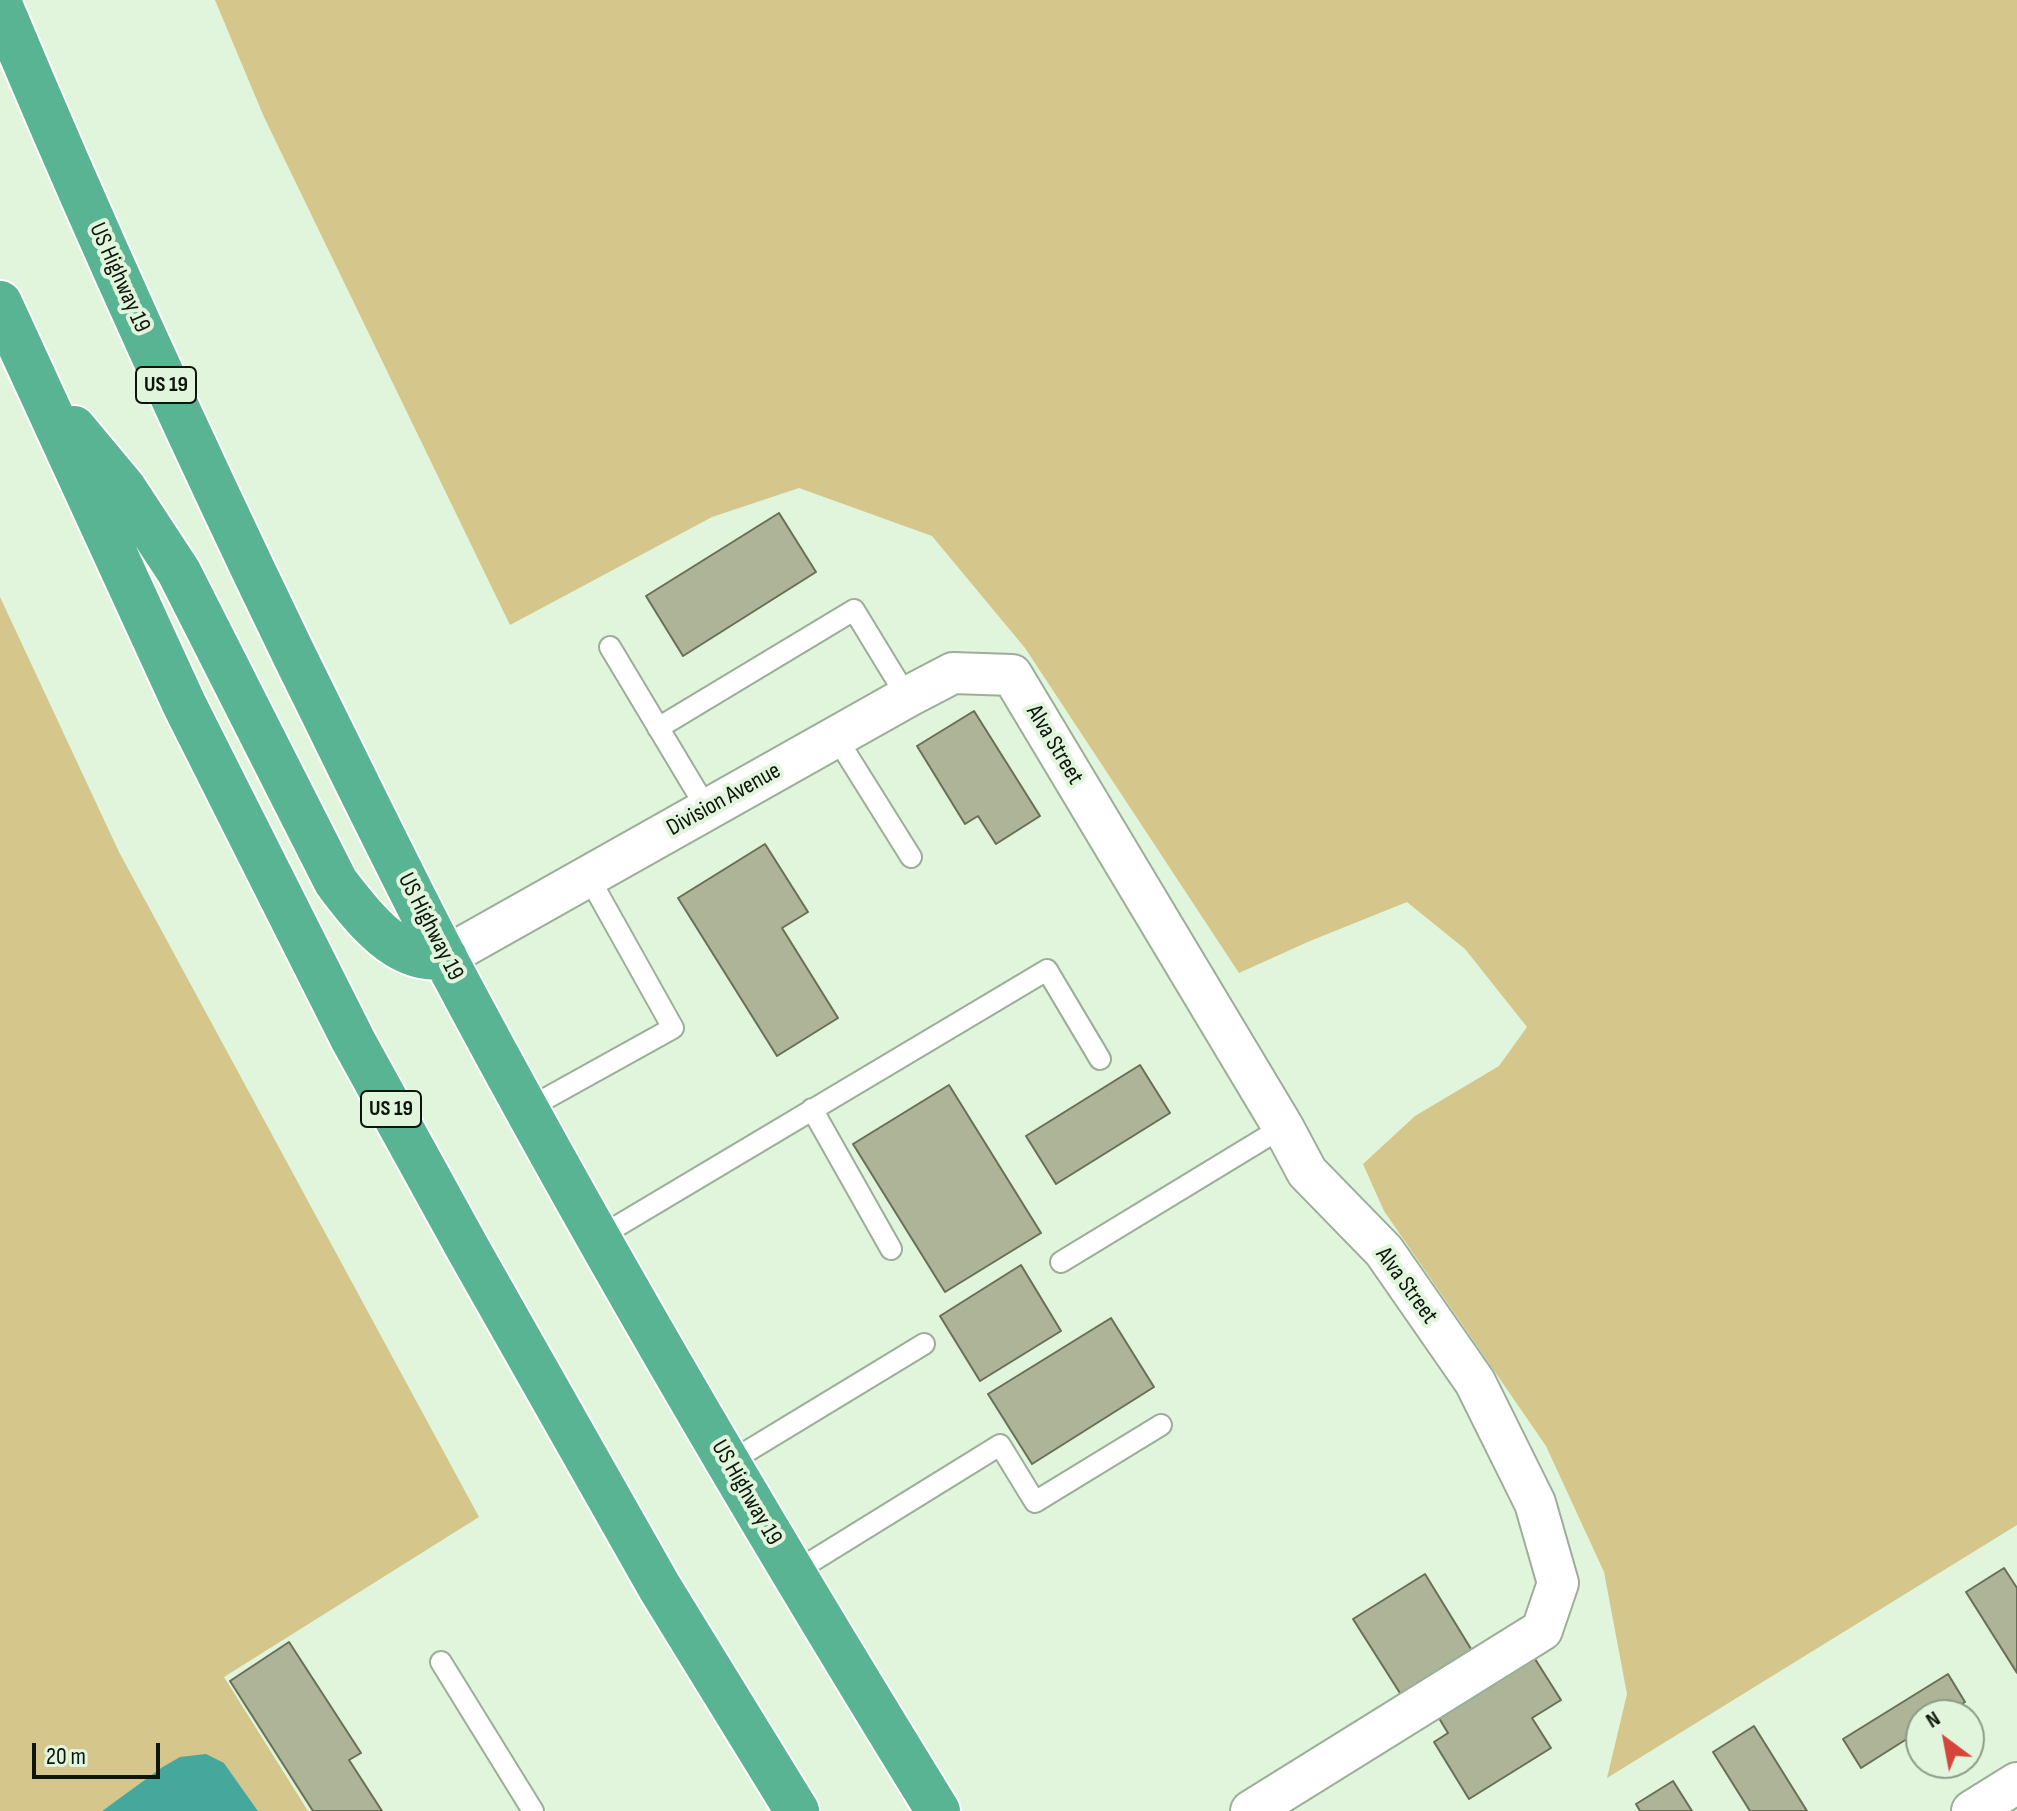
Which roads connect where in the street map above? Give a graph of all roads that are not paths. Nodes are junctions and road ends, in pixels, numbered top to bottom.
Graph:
1 (0, 4) edge
2 (0, 303) edge
3 (34, 381) junction
4 (610, 647) dead end
5 (1012, 675) joint
6 (907, 697) junction
7 (658, 728) junction
8 (836, 737) junction
9 (707, 809) junction
10 (911, 857) dead end
11 (588, 876) junction
12 (445, 957) junction
13 (1100, 1059) dead end
14 (527, 1109) junction
15 (812, 1109) junction
16 (1283, 1127) junction
17 (599, 1237) junction
18 (891, 1249) dead end
19 (1061, 1262) dead end
20 (924, 1344) dead end
21 (1161, 1425) dead end
22 (728, 1463) junction
23 (793, 1573) junction
24 (441, 1662) dead end
25 (2017, 1783) edge
26 (533, 1811) edge
27 (797, 1811) edge
28 (938, 1811) edge
29 (1251, 1811) edge
30 (1972, 1811) edge

1 - 12 highway, US Highway 19 / US 19
2 - 3 highway, US 19
3 - 12 highway
3 - 27 highway, US 19
4 - 7 lane
5 - 6 street, Division Avenue
5 - 16 street, Alva Street
6 - 7 lane
6 - 8 street, Division Avenue
7 - 9 lane
8 - 9 street, Division Avenue
8 - 10 lane
9 - 11 street, Division Avenue
11 - 12 street, Division Avenue
11 - 14 lane
12 - 14 highway, US Highway 19 / US 19
13 - 15 lane
14 - 17 highway, US Highway 19 / US 19
15 - 17 lane
15 - 18 lane
16 - 19 lane
16 - 29 street, Alva Street
17 - 22 highway, US Highway 19 / US 19
20 - 22 lane
21 - 23 lane
22 - 23 highway, US Highway 19 / US 19
23 - 28 highway, US Highway 19 / US 19
24 - 26 lane
25 - 30 street

